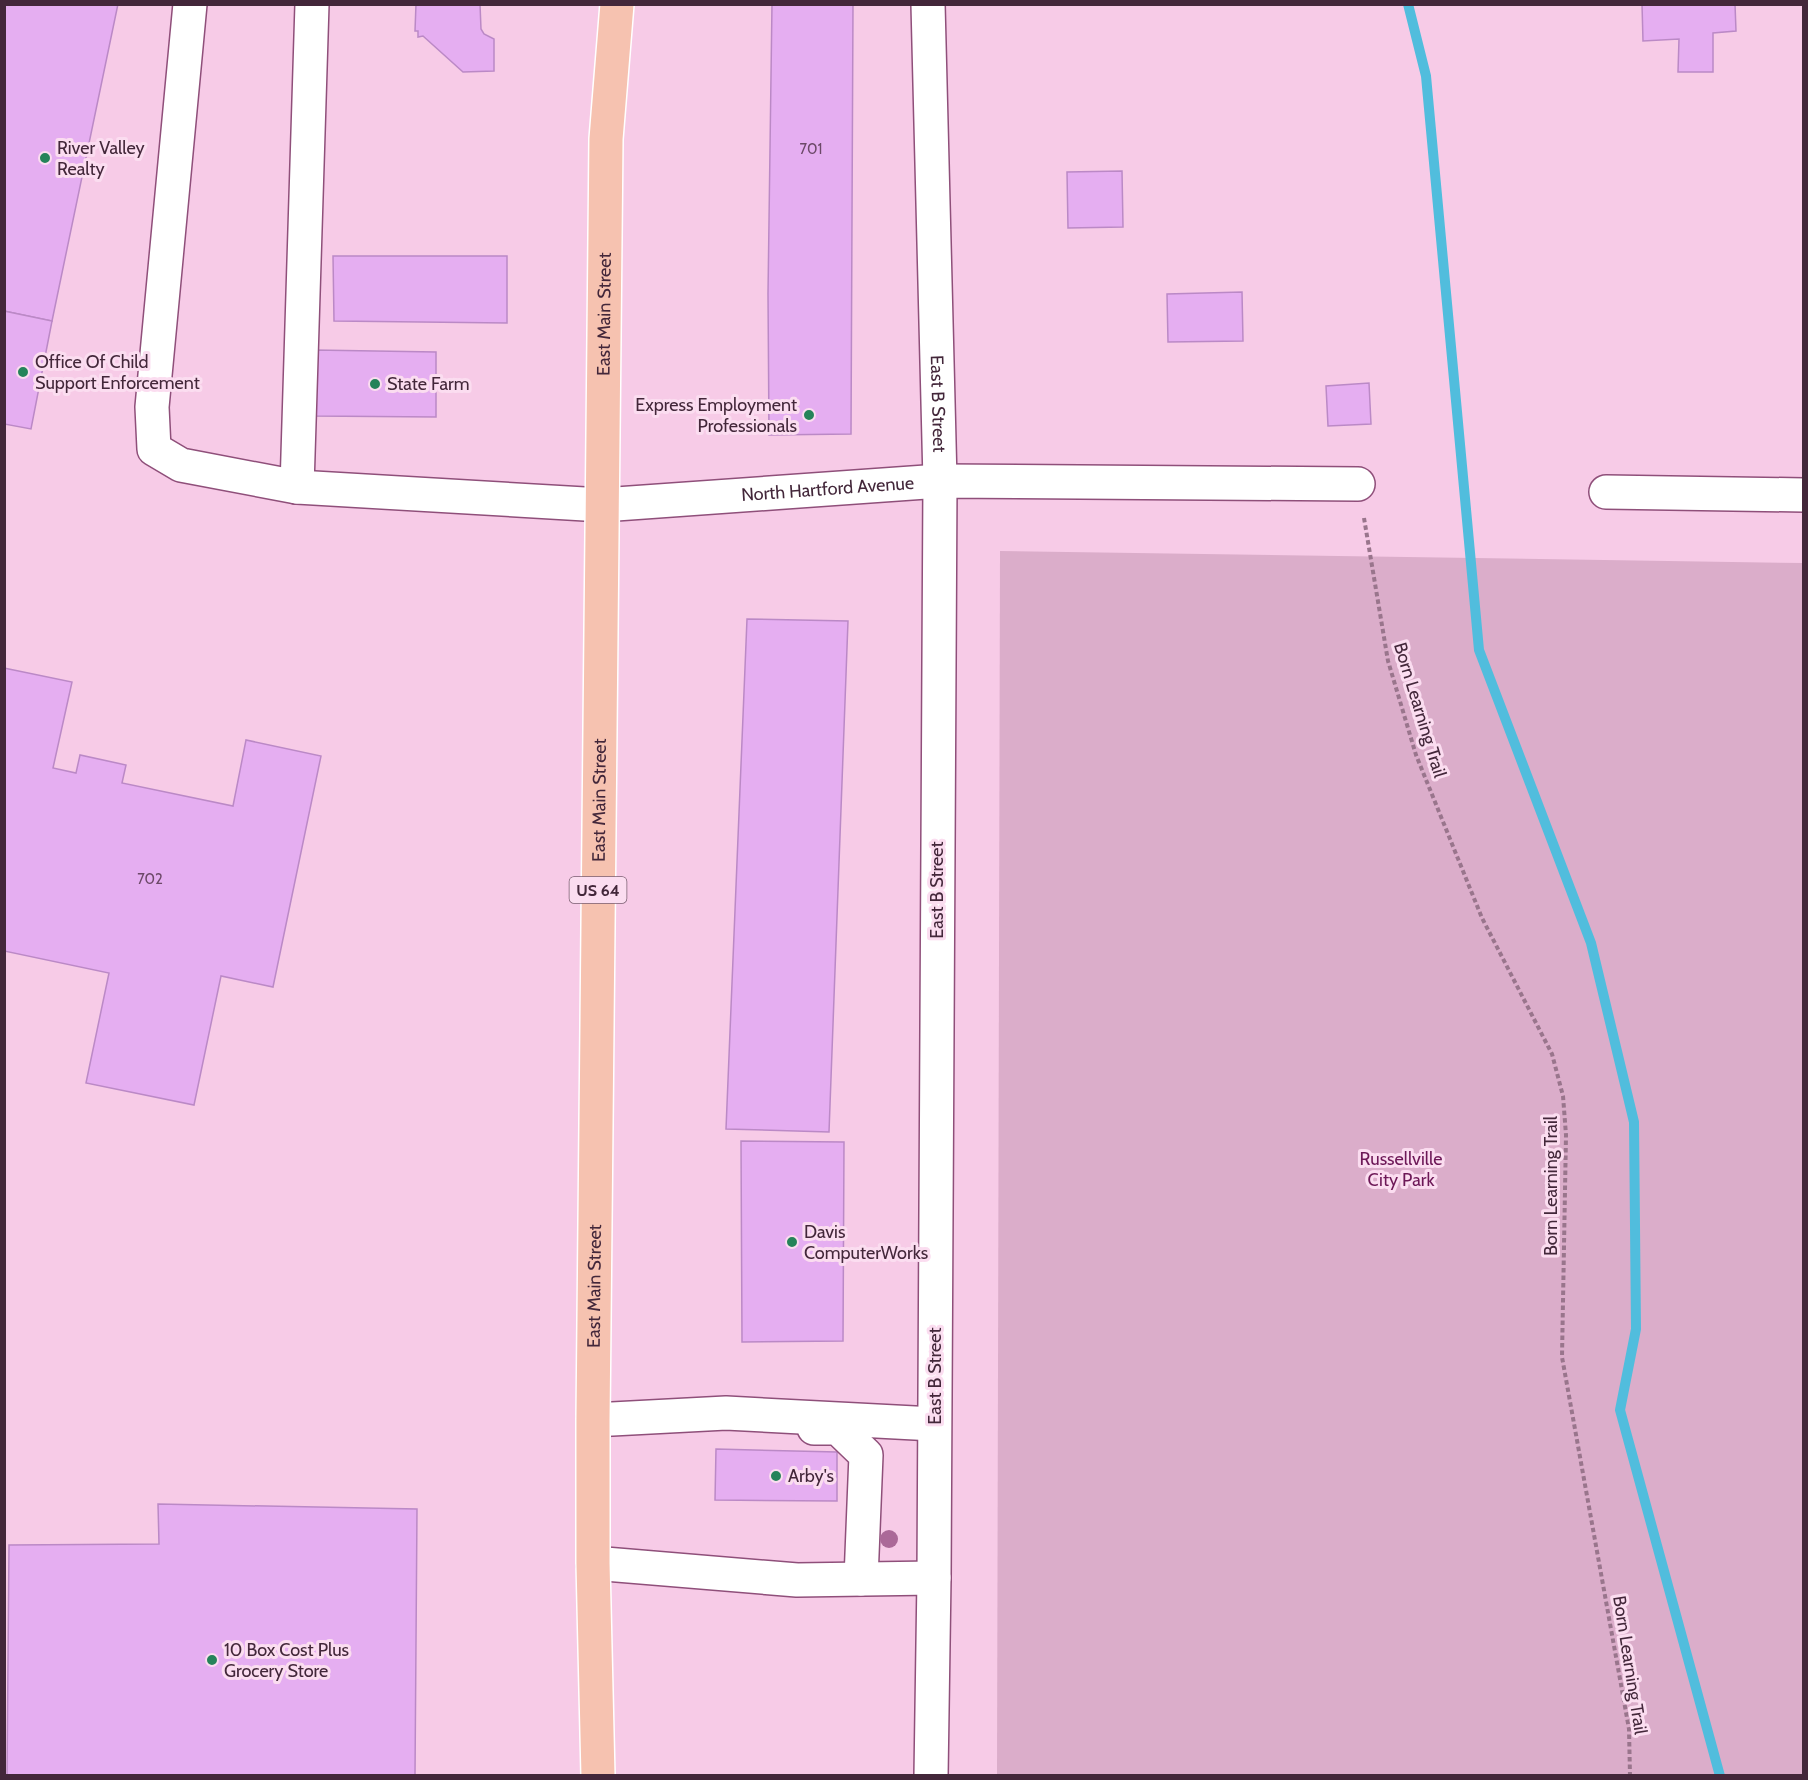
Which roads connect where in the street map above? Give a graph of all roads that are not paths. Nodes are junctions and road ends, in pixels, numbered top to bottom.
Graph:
1 (190, 4) edge
2 (312, 4) edge
3 (617, 4) edge
4 (927, 4) edge
5 (940, 481) junction
6 (1358, 484) road end
7 (297, 487) junction
8 (1606, 492) dead end
9 (1803, 495) edge
10 (602, 505) junction
11 (712, 1413) junction
12 (593, 1420) junction
13 (934, 1424) junction
14 (593, 1563) junction
15 (933, 1578) junction
16 (861, 1579) junction
17 (598, 1776) edge
18 (930, 1776) edge

1 - 7 street, North Hartford Avenue
2 - 7 street
3 - 10 main road, East Main Street / US 64
4 - 5 street, East B Street
5 - 6 street, North Hartford Avenue
5 - 10 street, North Hartford Avenue
5 - 13 street, East B Street
7 - 10 street, North Hartford Avenue
8 - 9 street
10 - 12 main road, East Main Street / US 64
11 - 12 street
11 - 13 street
11 - 16 street
12 - 14 main road, East Main Street / US 64
13 - 15 street, East B Street
14 - 16 street
14 - 17 main road, East Main Street / US 64
15 - 16 street
15 - 18 street, East B Street

